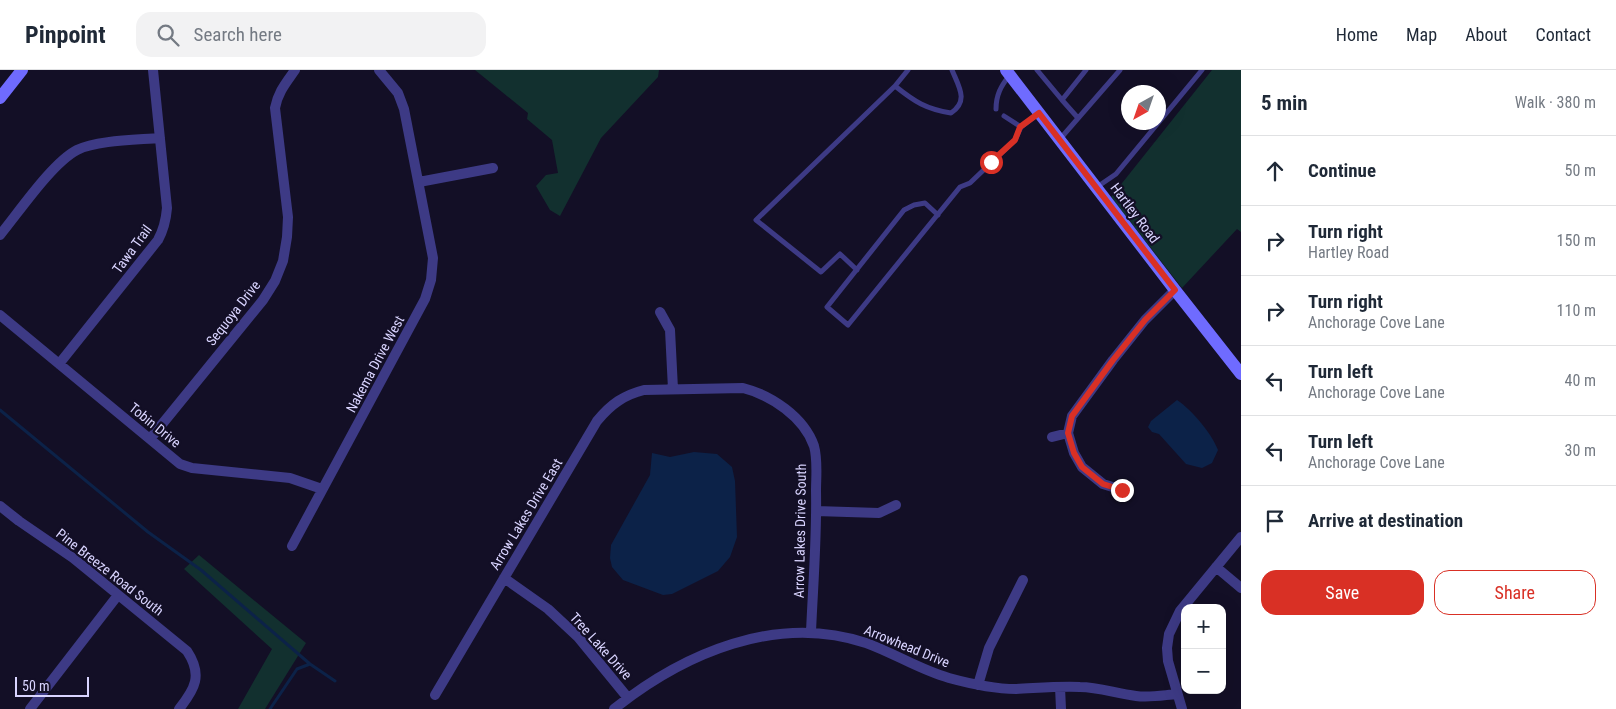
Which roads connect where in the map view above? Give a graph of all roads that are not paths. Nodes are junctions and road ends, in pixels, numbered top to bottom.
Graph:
1 (22, 70) edge
2 (153, 70) edge
3 (295, 70) edge
4 (379, 70) edge
5 (908, 70) edge
6 (952, 70) edge
7 (1037, 70) edge
8 (1086, 70) edge
9 (1120, 70) edge
10 (1202, 70) edge
11 (1008, 72) edge
12 (895, 86) junction
13 (0, 98) edge
14 (1062, 100) junction
15 (996, 109) dead end
16 (1039, 113) junction
17 (1004, 116) dead end
18 (1078, 118) junction
19 (1020, 127) junction
20 (160, 138) junction
21 (1060, 139) junction
22 (493, 168) dead end
23 (419, 182) junction
24 (1097, 187) junction
25 (938, 214) junction
26 (0, 235) edge
27 (856, 270) junction
28 (1175, 290) junction
29 (660, 312) dead end
30 (0, 315) edge
31 (59, 364) junction
32 (1241, 374) edge
33 (673, 389) junction
34 (1068, 433) junction
35 (1052, 437) dead end
36 (150, 439) junction
37 (322, 490) junction
38 (1122, 490) dead end
39 (896, 504) dead end
40 (0, 506) edge
41 (816, 511) junction
42 (1241, 537) edge
43 (292, 546) dead end
44 (1216, 567) junction
45 (504, 578) junction
46 (1023, 580) dead end
47 (1241, 588) edge
48 (118, 595) junction
49 (811, 632) junction
50 (978, 685) junction
51 (1060, 687) junction
52 (435, 694) dead end
53 (1177, 694) junction
54 (628, 698) junction
55 (30, 709) edge
56 (179, 709) edge
57 (614, 709) edge
58 (1061, 709) edge
59 (1182, 709) edge

1 - 13 street
2 - 20 street, Tawa Trail
3 - 36 street, Sequoya Drive
4 - 23 street, Nakema Drive West
5 - 12 lane
6 - 12 lane
7 - 14 lane
8 - 14 lane
9 - 18 lane
10 - 24 lane
11 - 15 lane
11 - 16 street, Hartley Road
12 - 27 lane
14 - 18 lane
16 - 19 lane
16 - 21 street, Hartley Road
17 - 19 lane
18 - 21 lane
19 - 25 lane
20 - 26 street
20 - 31 street, Tawa Trail
21 - 24 street, Hartley Road
22 - 23 street
23 - 37 street, Nakema Drive West
24 - 28 street, Hartley Road
25 - 27 lane
25 - 27 lane
28 - 32 street, Hartley Road
28 - 34 street
29 - 33 street
30 - 31 street, Tobin Drive
31 - 36 street, Tobin Drive
33 - 41 street, Arrow Lakes Drive South
33 - 45 street, Arrow Lakes Drive East
34 - 35 street
34 - 38 street
36 - 37 street, Tobin Drive
37 - 43 street, Nakema Drive West
39 - 41 street
40 - 48 street, Pine Breeze Road South
41 - 49 street, Arrow Lakes Drive South
42 - 44 street
44 - 47 street
44 - 53 street
45 - 52 street, Arrow Lakes Drive East
45 - 54 street, Tree Lake Drive
46 - 50 street
48 - 55 street
48 - 56 street, Pine Breeze Road South
49 - 50 street, Arrowhead Drive
49 - 54 street, Arrowhead Drive
50 - 51 street, Arrowhead Drive
51 - 53 street, Arrowhead Drive
51 - 58 street
53 - 59 street
54 - 57 street, Arrowhead Drive

